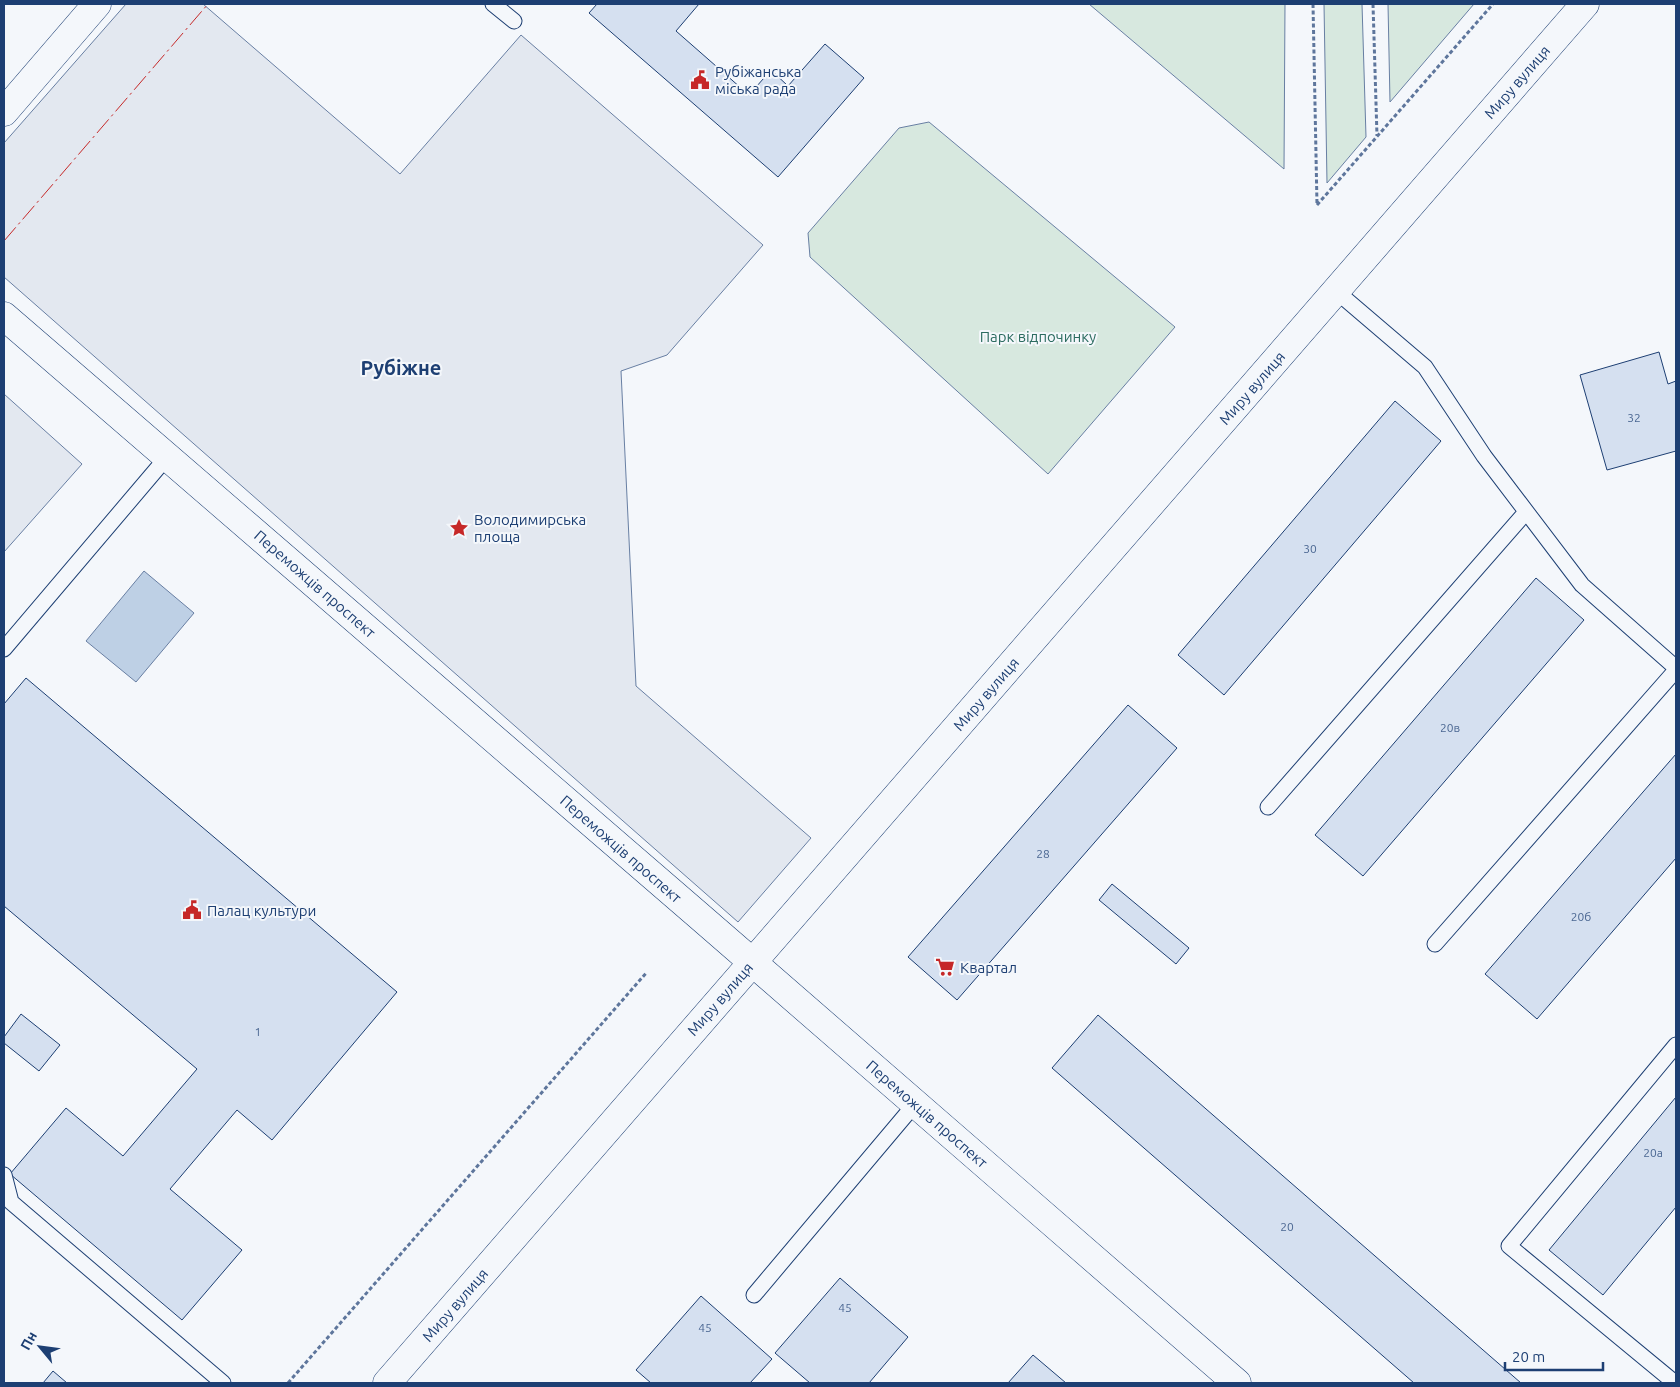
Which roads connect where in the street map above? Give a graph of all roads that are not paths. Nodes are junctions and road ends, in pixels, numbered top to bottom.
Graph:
1 (97, 4) edge
2 (493, 4) edge
3 (1585, 4) edge
4 (514, 21) dead end
5 (4, 112) edge
6 (1336, 291) junction
7 (4, 316) edge
8 (167, 457) junction
9 (1526, 512) junction
10 (4, 649) edge
11 (1676, 669) edge
12 (1268, 808) dead end
13 (1435, 944) dead end
14 (753, 962) junction
15 (1676, 1045) edge
16 (915, 1104) junction
17 (4, 1175) edge
18 (754, 1295) dead end
19 (223, 1383) edge
20 (386, 1383) edge
21 (1237, 1383) edge
22 (1675, 1383) edge

1 - 5 street
2 - 4 lane
3 - 6 street, Миру вулиця
6 - 9 lane
6 - 14 street, Миру вулиця
7 - 8 street, Переможців проспект
8 - 10 lane
8 - 14 street, Переможців проспект
9 - 11 lane
9 - 12 lane
11 - 13 lane
14 - 16 street, Переможців проспект
14 - 20 street, Миру вулиця
15 - 22 lane
16 - 18 lane
16 - 21 street, Переможців проспект
17 - 19 lane

